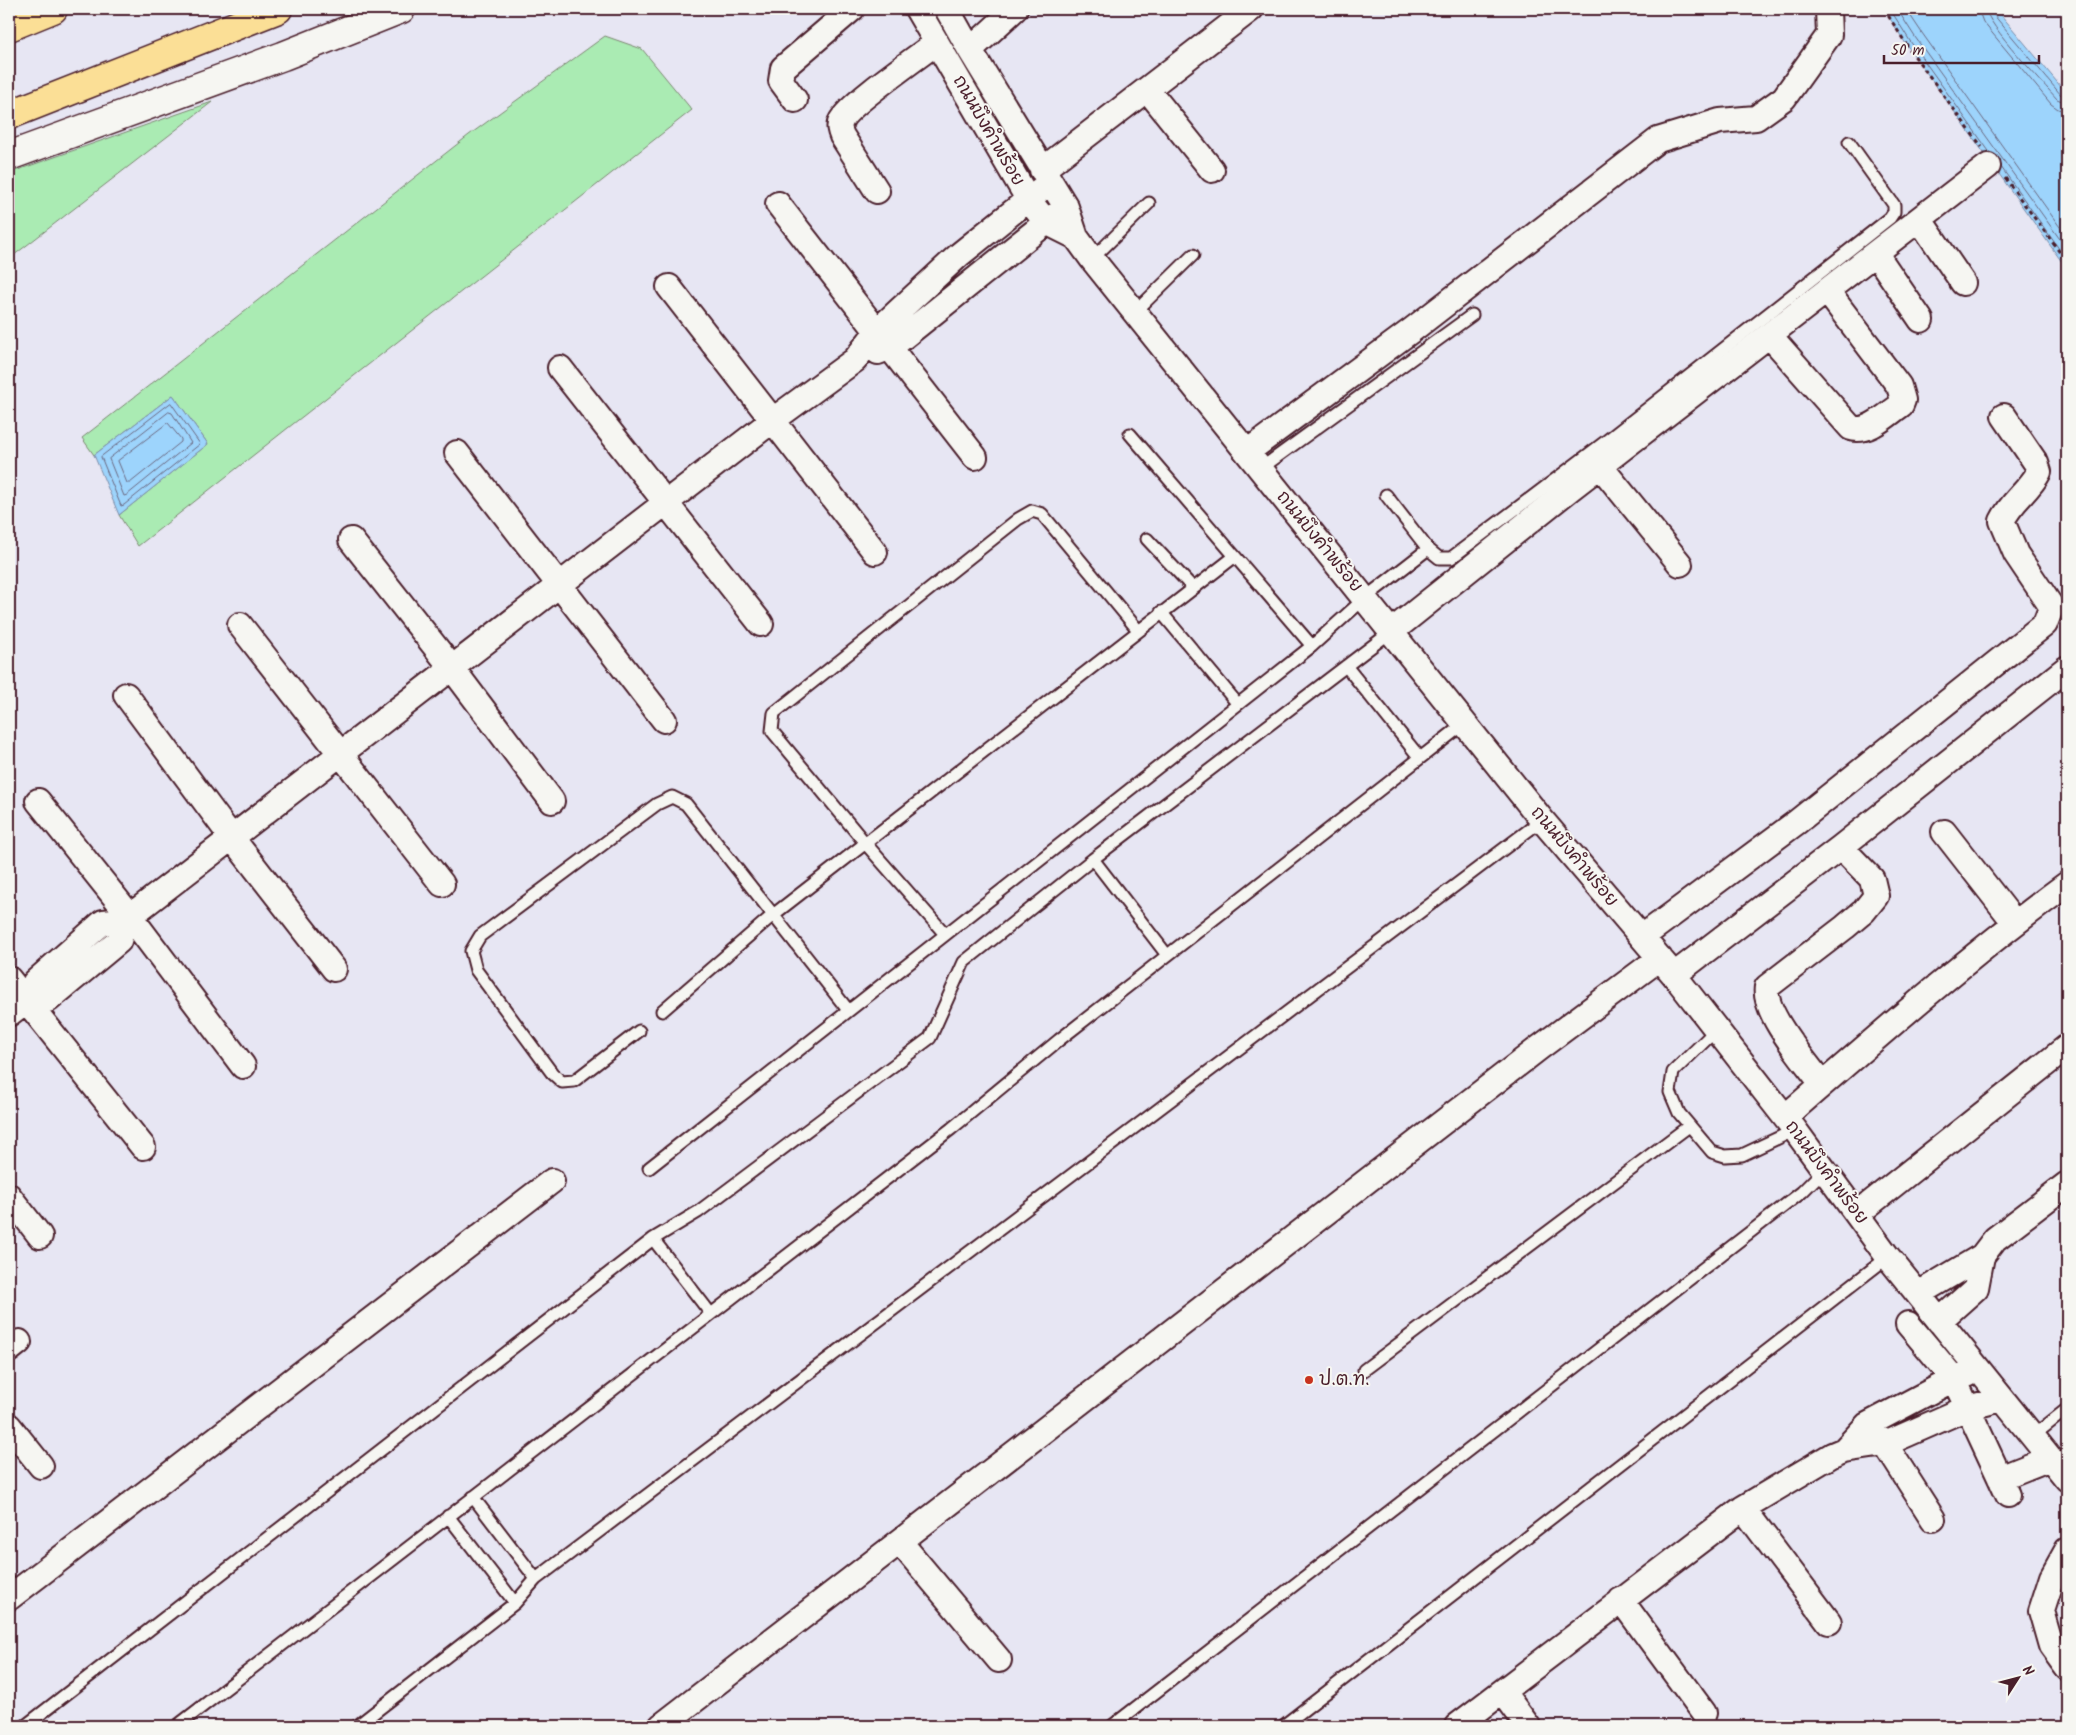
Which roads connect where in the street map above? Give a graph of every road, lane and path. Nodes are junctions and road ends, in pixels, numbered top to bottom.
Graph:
1 (53, 9) edge
2 (278, 9) edge
3 (401, 9) edge
4 (852, 9) edge
5 (917, 9) edge
6 (947, 9) edge
7 (1015, 9) edge
8 (1251, 9) edge
9 (1828, 9) edge
10 (1884, 9) edge
11 (9, 27) edge
12 (936, 43) junction
13 (970, 50) junction
14 (1147, 89) junction
15 (795, 100) dead end
16 (9, 115) edge
17 (1849, 142) dead end
18 (9, 156) edge
19 (1992, 165) junction
20 (1212, 170) dead end
21 (1046, 176) junction
22 (877, 191) dead end
23 (1028, 199) junction
24 (1149, 202) dead end
25 (778, 204) dead end
26 (1066, 207) junction
27 (1920, 220) junction
28 (1046, 222) junction
29 (1076, 237) junction
30 (1876, 254) junction
31 (959, 255) junction
32 (1193, 255) dead end
33 (1092, 259) junction
34 (2067, 262) edge
35 (978, 276) junction
36 (1963, 283) dead end
37 (669, 287) dead end
38 (1827, 291) junction
39 (1134, 313) junction
40 (1472, 315) dead end
41 (1921, 320) dead end
42 (1770, 336) junction
43 (884, 339) junction
44 (560, 368) dead end
45 (2004, 416) dead end
46 (773, 420) junction
47 (1130, 434) dead end
48 (457, 453) dead end
49 (975, 457) dead end
50 (1253, 460) junction
51 (1601, 467) junction
52 (1386, 495) dead end
53 (665, 503) junction
54 (1147, 538) dead end
55 (351, 540) dead end
56 (1428, 549) junction
57 (874, 552) dead end
58 (1234, 556) junction
59 (1680, 564) dead end
60 (558, 586) junction
61 (1192, 588) junction
62 (1365, 598) junction
63 (1162, 612) junction
64 (761, 624) dead end
65 (240, 625) dead end
66 (1138, 630) junction
67 (1392, 631) junction
68 (1312, 646) junction
69 (1346, 666) junction
70 (452, 668) junction
71 (2067, 670) edge
72 (126, 695) dead end
73 (1236, 703) junction
74 (664, 720) dead end
75 (1465, 723) junction
76 (341, 754) junction
77 (1420, 758) junction
78 (38, 801) dead end
79 (552, 801) dead end
80 (1542, 820) junction
81 (1944, 832) dead end
82 (232, 838) junction
83 (866, 844) junction
84 (1842, 847) junction
85 (1093, 859) junction
86 (442, 884) dead end
87 (2067, 884) edge
88 (773, 915) junction
89 (128, 918) junction
90 (2015, 923) junction
91 (945, 934) junction
92 (1642, 937) junction
93 (1167, 955) junction
94 (1667, 967) junction
95 (334, 969) dead end
96 (9, 978) edge
97 (22, 1004) edge
98 (848, 1010) junction
99 (662, 1011) dead end
100 (1717, 1029) junction
101 (639, 1031) dead end
102 (2067, 1047) edge
103 (243, 1066) dead end
104 (1822, 1084) junction
105 (1790, 1124) junction
106 (1690, 1126) junction
107 (143, 1147) dead end
108 (649, 1168) dead end
109 (1824, 1170) junction
110 (552, 1181) dead end
111 (2067, 1184) edge
112 (9, 1196) edge
113 (1857, 1214) junction
114 (40, 1236) dead end
115 (653, 1239) junction
116 (1982, 1256) junction
117 (1888, 1257) junction
118 (1918, 1294) junction
119 (710, 1314) junction
120 (1939, 1321) junction
121 (1908, 1324) dead end
122 (1364, 1370) dead end
123 (1980, 1371) junction
124 (1954, 1379) junction
125 (2002, 1399) junction
126 (1967, 1408) junction
127 (2067, 1409) edge
128 (1867, 1425) junction
129 (9, 1426) edge
130 (2033, 1436) junction
131 (1885, 1444) junction
132 (1844, 1450) junction
133 (2050, 1458) junction
134 (41, 1466) dead end
135 (2067, 1480) edge
136 (473, 1497) junction
137 (1743, 1508) junction
138 (448, 1516) junction
139 (1933, 1520) dead end
140 (900, 1542) junction
141 (2067, 1550) edge
142 (536, 1579) junction
143 (9, 1598) edge
144 (1621, 1600) junction
145 (515, 1603) junction
146 (1829, 1622) dead end
147 (999, 1660) dead end
148 (2067, 1668) edge
149 (1503, 1692) junction
150 (1704, 1713) dead end
151 (25, 1726) edge
152 (177, 1726) edge
153 (357, 1726) edge
154 (661, 1726) edge
155 (1112, 1726) edge
156 (1283, 1726) edge
157 (1457, 1726) edge
158 (1528, 1726) edge

1 - 11 highway
2 - 16 highway
3 - 18 main road
4 - 15 street
5 - 12 street, ถนนบึงคำพร้อย
6 - 13 street, ถนนบึงคำพร้อย
7 - 13 street
8 - 14 street
9 - 50 street
10 - 19 path
12 - 22 street
12 - 23 street, ถนนบึงคำพร้อย
13 - 21 street, ถนนบึงคำพร้อย
14 - 20 street
14 - 21 street
17 - 56 lane
19 - 27 street
19 - 34 path
21 - 23 street
21 - 26 street, ถนนบึงคำพร้อย
23 - 28 street, ถนนบึงคำพร้อย
23 - 31 street
24 - 33 lane
25 - 43 street
26 - 28 street
26 - 29 street, ถนนบึงคำพร้อย
27 - 30 street
27 - 36 street
28 - 29 street, ถนนบึงคำพร้อย
28 - 35 street
29 - 33 street, ถนนบึงคำพร้อย
30 - 38 street
30 - 41 street
31 - 35 street
31 - 43 street
32 - 39 lane
33 - 39 street, ถนนบึงคำพร้อย
35 - 43 street
37 - 46 street
38 - 42 street
38 - 42 street
39 - 50 street, ถนนบึงคำพร้อย
40 - 50 lane
42 - 51 street
43 - 46 street
43 - 49 street
44 - 53 street
45 - 92 street
46 - 53 street
46 - 57 street
47 - 58 lane
48 - 60 street
50 - 62 street, ถนนบึงคำพร้อย
51 - 59 street
51 - 67 street
52 - 56 lane
53 - 60 street
53 - 64 street
54 - 61 lane
55 - 70 street
56 - 62 lane
58 - 61 lane
58 - 68 lane
60 - 70 street
60 - 74 street
61 - 63 lane
62 - 67 street, ถนนบึงคำพร้อย
62 - 68 lane
63 - 66 lane
63 - 73 lane
65 - 76 street
66 - 83 lane
66 - 83 lane
67 - 69 lane
67 - 75 street, ถนนบึงคำพร้อย
68 - 73 lane
69 - 77 lane
69 - 85 lane
70 - 76 street
70 - 79 street
71 - 84 street
72 - 82 street
73 - 91 lane
75 - 77 lane
75 - 80 street, ถนนบึงคำพร้อย
76 - 82 street
76 - 86 street
77 - 93 lane
78 - 89 street
80 - 92 street, ถนนบึงคำพร้อย
80 - 142 lane
81 - 90 street
82 - 89 street
82 - 95 street
83 - 88 lane
83 - 91 lane
84 - 94 street
84 - 104 street
85 - 93 lane
85 - 115 lane
87 - 90 street
88 - 98 lane
88 - 99 lane
88 - 101 lane
89 - 97 street
89 - 103 street
90 - 104 street
91 - 98 lane
92 - 94 street, ถนนบึงคำพร้อย
93 - 119 lane
94 - 100 street, ถนนบึงคำพร้อย
94 - 140 street
96 - 97 street
97 - 107 street
98 - 108 lane
100 - 105 street, ถนนบึงคำพร้อย
100 - 106 lane
102 - 113 street
104 - 105 street
105 - 106 lane
105 - 109 street, ถนนบึงคำพร้อย
106 - 122 lane
109 - 113 street, ถนนบึงคำพร้อย
109 - 155 lane
110 - 143 street
111 - 116 street
112 - 114 street
113 - 117 street, ถนนบึงคำพร้อย
115 - 119 lane
115 - 151 lane
116 - 118 street
116 - 120 street
117 - 118 street, ถนนบึงคำพร้อย
117 - 156 lane
118 - 120 street, ถนนบึงคำพร้อย
119 - 136 lane
120 - 123 street, ถนนบึงคำพร้อย
121 - 124 street
123 - 124 street
123 - 125 street, ถนนบึงคำพร้อย
124 - 126 street
124 - 128 street
125 - 126 street
125 - 130 street, ถนนบึงคำพร้อย
126 - 131 street
126 - 133 street
127 - 130 lane
128 - 131 street
128 - 132 street
129 - 134 street
130 - 133 street, ถนนบึงคำพร้อย
131 - 132 street
131 - 139 street
132 - 137 street
133 - 135 street, ถนนบึงคำพร้อย
136 - 138 lane
136 - 142 lane
137 - 144 street
137 - 146 street
138 - 145 lane
138 - 152 lane
140 - 147 street
140 - 154 street
141 - 148 street
142 - 145 lane
144 - 149 street
144 - 150 street
145 - 153 lane
149 - 157 street
149 - 158 street

